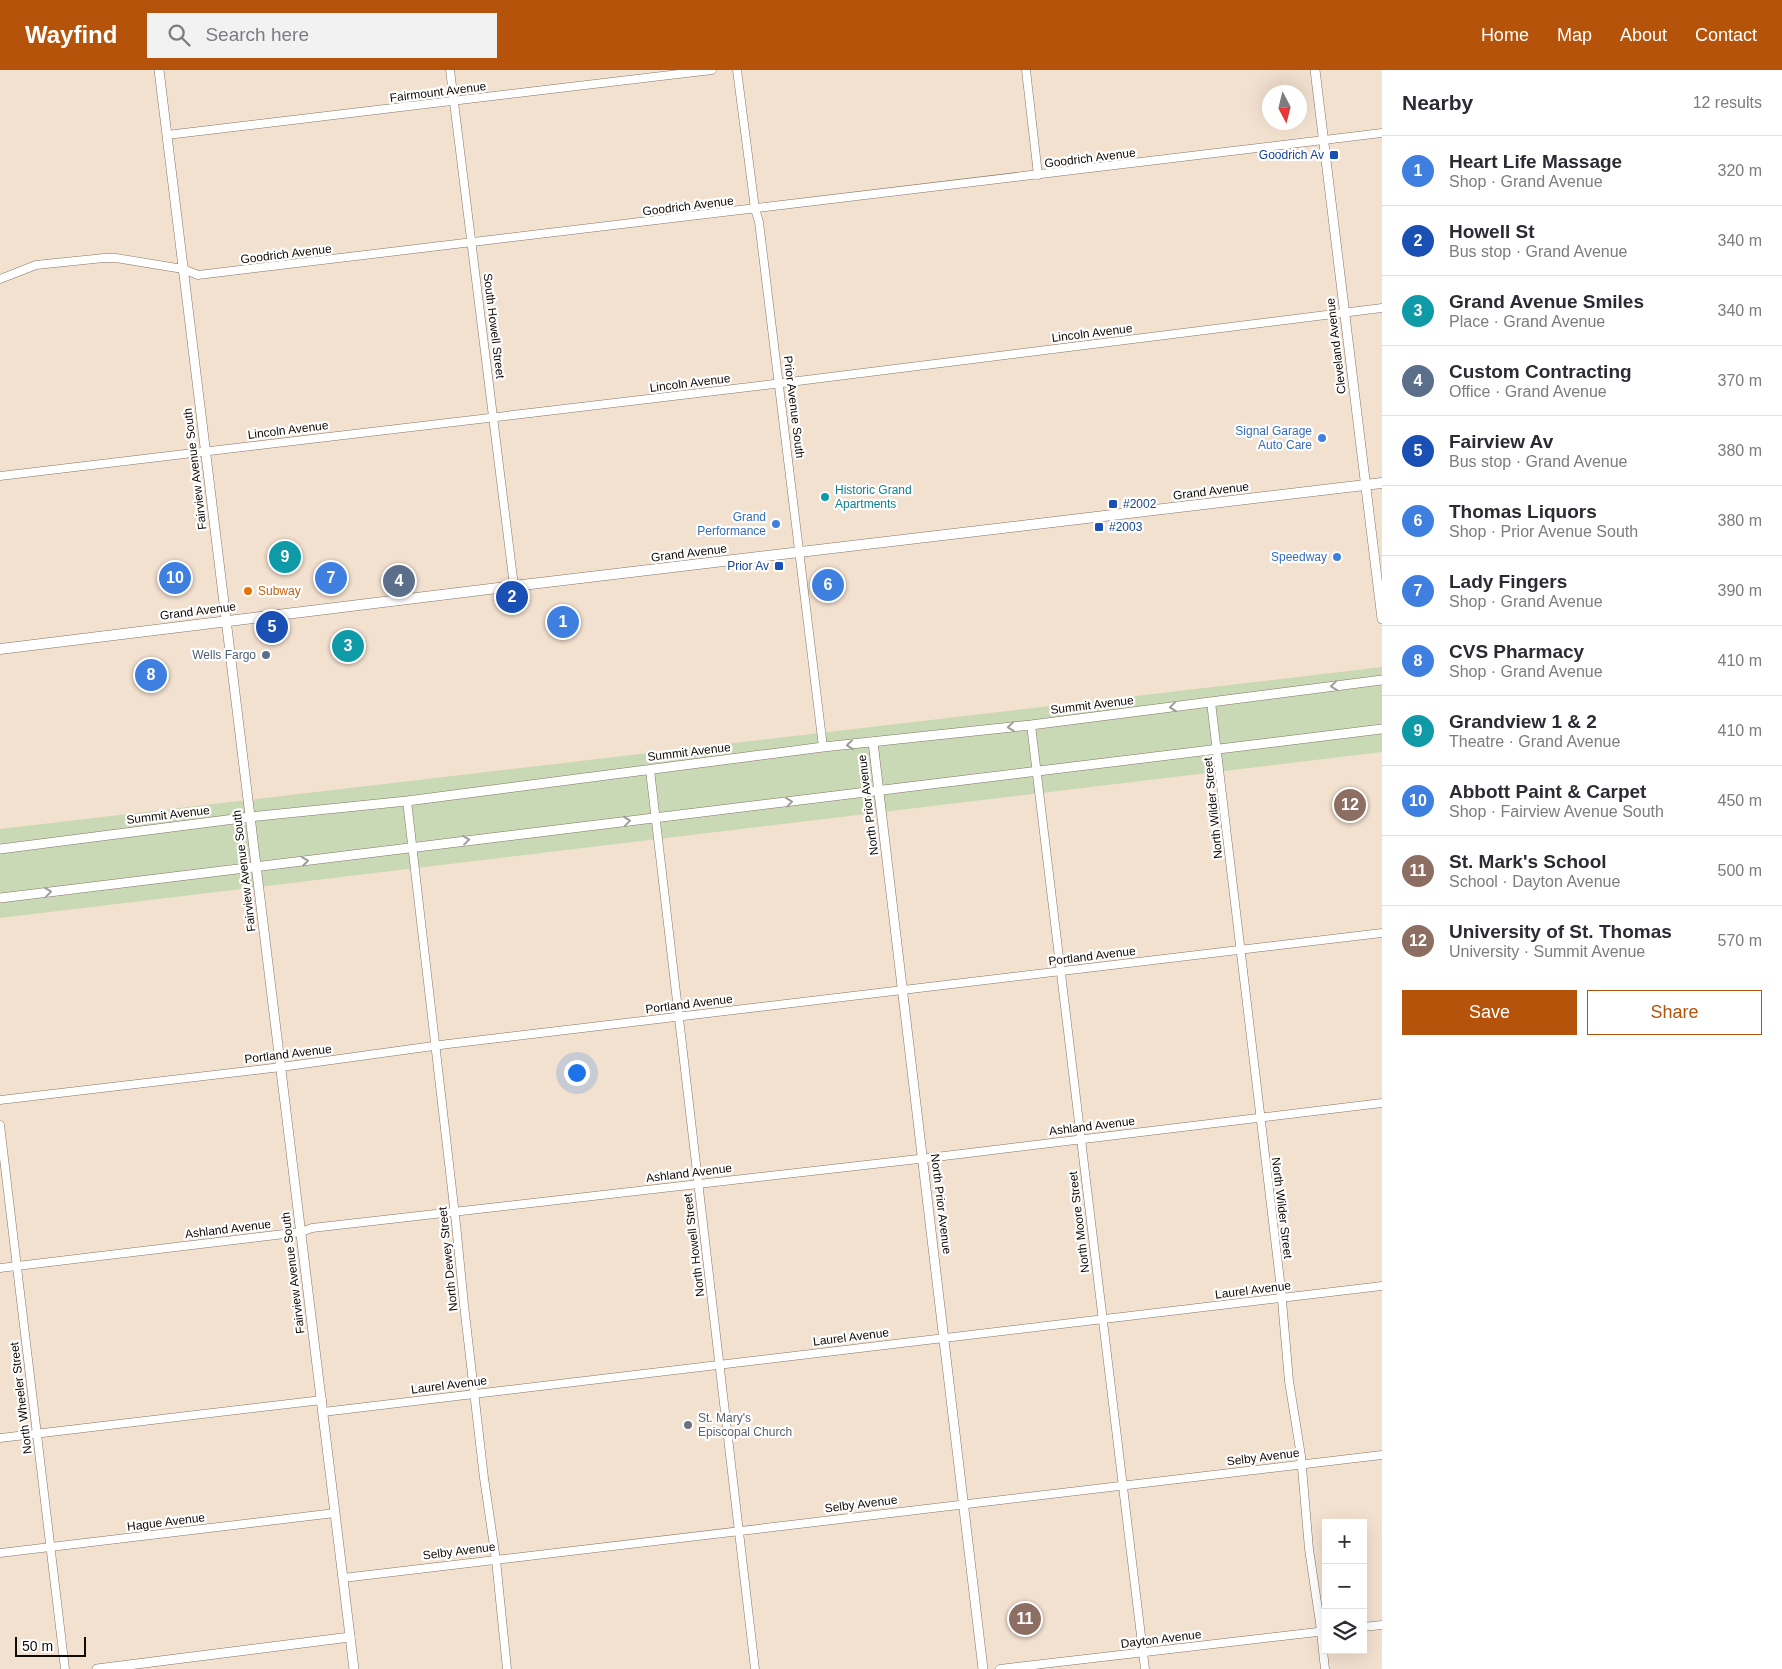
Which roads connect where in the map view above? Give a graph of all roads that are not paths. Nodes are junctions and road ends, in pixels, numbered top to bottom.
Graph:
1 (159, 70) edge
2 (450, 70) edge
3 (712, 70) edge
4 (737, 70) edge
5 (1026, 70) edge
6 (1315, 70) edge
7 (454, 101) junction
8 (1382, 133) edge
9 (167, 135) junction
10 (1324, 140) junction
11 (1038, 175) junction
12 (755, 209) junction
13 (472, 243) junction
14 (183, 269) junction
15 (0, 279) edge
16 (1382, 308) edge
17 (1345, 312) junction
18 (779, 383) junction
19 (494, 418) junction
20 (206, 451) junction
21 (0, 476) edge
22 (1382, 483) edge
23 (1366, 485) junction
24 (799, 552) junction
25 (514, 586) junction
26 (226, 620) junction
27 (1382, 620) edge
28 (0, 649) edge
29 (1382, 680) edge
30 (1211, 702) junction
31 (1031, 725) junction
32 (1382, 729) edge
33 (873, 742) junction
34 (824, 748) junction
35 (1218, 749) junction
36 (650, 770) junction
37 (1037, 772) junction
38 (879, 792) junction
39 (407, 801) junction
40 (250, 817) junction
41 (655, 818) junction
42 (412, 847) junction
43 (0, 849) edge
44 (256, 868) junction
45 (0, 898) edge
46 (1382, 933) edge
47 (1240, 951) junction
48 (1060, 971) junction
49 (903, 990) junction
50 (678, 1016) junction
51 (435, 1046) junction
52 (281, 1067) junction
53 (0, 1100) edge
54 (1382, 1103) edge
55 (1259, 1117) junction
56 (0, 1125) edge
57 (1080, 1138) junction
58 (922, 1158) junction
59 (698, 1183) junction
60 (454, 1211) junction
61 (301, 1232) junction
62 (17, 1266) junction
63 (0, 1268) edge
64 (1382, 1286) edge
65 (1282, 1298) junction
66 (1102, 1319) junction
67 (944, 1337) junction
68 (719, 1364) junction
69 (474, 1394) junction
70 (322, 1400) junction
71 (323, 1412) junction
72 (37, 1434) junction
73 (0, 1438) edge
74 (1382, 1455) edge
75 (1302, 1465) junction
76 (1122, 1486) junction
77 (964, 1504) junction
78 (335, 1513) junction
79 (739, 1531) junction
80 (50, 1547) junction
81 (0, 1553) edge
82 (496, 1560) junction
83 (343, 1578) junction
84 (1382, 1624) edge
85 (1322, 1626) edge
86 (1367, 1626) edge
87 (1322, 1632) edge
88 (350, 1637) junction
89 (1143, 1652) junction
90 (1324, 1654) edge
91 (65, 1669) edge
92 (97, 1669) edge
93 (354, 1669) edge
94 (507, 1669) edge
95 (755, 1669) edge
96 (983, 1669) edge
97 (1000, 1669) edge
98 (1145, 1669) edge
99 (1325, 1669) edge

1 - 9 street, Fairview Avenue South
2 - 7 street, South Howell Street
3 - 7 street, Fairmount Avenue
4 - 12 street, Prior Avenue South
5 - 11 street
6 - 10 street, Cleveland Avenue
7 - 9 street, Fairmount Avenue
7 - 13 street, South Howell Street
8 - 10 street, Goodrich Avenue
9 - 14 street, Fairview Avenue South
10 - 11 street, Goodrich Avenue
10 - 17 street, Cleveland Avenue
11 - 12 street, Goodrich Avenue
12 - 13 street, Goodrich Avenue
12 - 18 street, Prior Avenue South
13 - 14 street, Goodrich Avenue
13 - 19 street, South Howell Street
14 - 15 street, Goodrich Avenue
14 - 20 street, Fairview Avenue South
16 - 17 street, Lincoln Avenue
17 - 18 street, Lincoln Avenue
17 - 23 street, Cleveland Avenue
18 - 19 street, Lincoln Avenue
18 - 24 street, Prior Avenue South
19 - 20 street, Lincoln Avenue
19 - 25 street, South Howell Street
20 - 21 street, Lincoln Avenue
20 - 26 street, Fairview Avenue South
22 - 23 main road, Grand Avenue
23 - 24 main road, Grand Avenue
23 - 27 street, Cleveland Avenue
24 - 25 main road, Grand Avenue
24 - 34 street, Prior Avenue South
25 - 26 main road, Grand Avenue
26 - 28 main road, Grand Avenue
26 - 40 street, Fairview Avenue South
29 -> 30 street, Summit Avenue
30 -> 31 street, Summit Avenue
30 - 35 street, North Wilder Street
31 -> 33 street, Summit Avenue
31 - 37 street, North Moore Street
32 - 35 street
33 -> 34 street, Summit Avenue
33 - 38 street, North Prior Avenue
34 - 36 street, Summit Avenue
35 - 37 street
35 - 47 street, North Wilder Street
36 - 39 street, Summit Avenue
36 - 41 street
37 - 38 street
37 - 48 street, North Moore Street
41 -> 38 street
38 - 49 street, North Prior Avenue
39 - 40 street, Summit Avenue
39 - 42 street, North Dewey Street
40 - 43 street, Summit Avenue
40 - 44 street, Fairview Avenue South
42 -> 41 street
41 - 50 street, North Howell Street
44 -> 42 street
42 - 51 street, North Dewey Street
45 -> 44 street
44 - 52 street, Fairview Avenue South
46 - 47 street, Portland Avenue
47 - 48 street, Portland Avenue
47 - 55 street, North Wilder Street
48 - 49 street, Portland Avenue
48 - 57 street, North Moore Street
49 - 50 street, Portland Avenue
49 - 58 street, North Prior Avenue
50 - 51 street, Portland Avenue
50 - 59 street, North Howell Street
51 - 52 street, Portland Avenue
51 - 60 street, North Dewey Street
52 - 53 street, Portland Avenue
52 - 61 street, Fairview Avenue South
54 - 55 street, Ashland Avenue
55 - 57 street, Ashland Avenue
55 - 65 street, North Wilder Street
56 - 62 street, North Wheeler Street
57 - 58 street, Ashland Avenue
57 - 66 street, North Moore Street
58 - 59 street, Ashland Avenue
58 - 67 street, North Prior Avenue
59 - 60 street, Ashland Avenue
59 - 68 street, North Howell Street
60 - 61 street, Ashland Avenue
60 - 69 street, North Dewey Street
61 - 62 street, Ashland Avenue
61 - 70 street, Fairview Avenue South
62 - 63 street, Ashland Avenue
62 - 72 street, North Wheeler Street
64 - 65 street, Laurel Avenue
65 - 66 street, Laurel Avenue
65 - 75 street, North Wilder Street
66 - 67 street, Laurel Avenue
66 - 76 street, North Moore Street
67 - 68 street, Laurel Avenue
67 - 77 street, North Prior Avenue
68 - 69 street, Laurel Avenue
68 - 79 street, North Howell Street
69 - 71 street, Laurel Avenue
69 - 82 street, North Dewey Street
70 - 71 street, Fairview Avenue South
70 - 72 street
71 - 78 street, Fairview Avenue South
72 - 73 street
72 - 80 street, North Wheeler Street
74 - 75 street, Selby Avenue
75 - 76 street, Selby Avenue
75 - 85 street, North Wilder Street
76 - 77 street, Selby Avenue
76 - 89 street, North Moore Street
77 - 79 street, Selby Avenue
77 - 96 street, North Prior Avenue
78 - 80 street, Hague Avenue
78 - 83 street, Fairview Avenue South
79 - 82 street, Selby Avenue
79 - 95 street, North Howell Street
80 - 81 street, Hague Avenue
80 - 91 street, North Wheeler Street
82 - 83 street, Selby Avenue
82 - 94 street, North Dewey Street
83 - 88 street, Fairview Avenue South
84 - 86 street
87 - 89 street, Dayton Avenue
88 - 92 street
88 - 93 street, Fairview Avenue South
89 - 97 street, Dayton Avenue
89 - 98 street, North Moore Street
90 - 99 street, North Wilder Street

